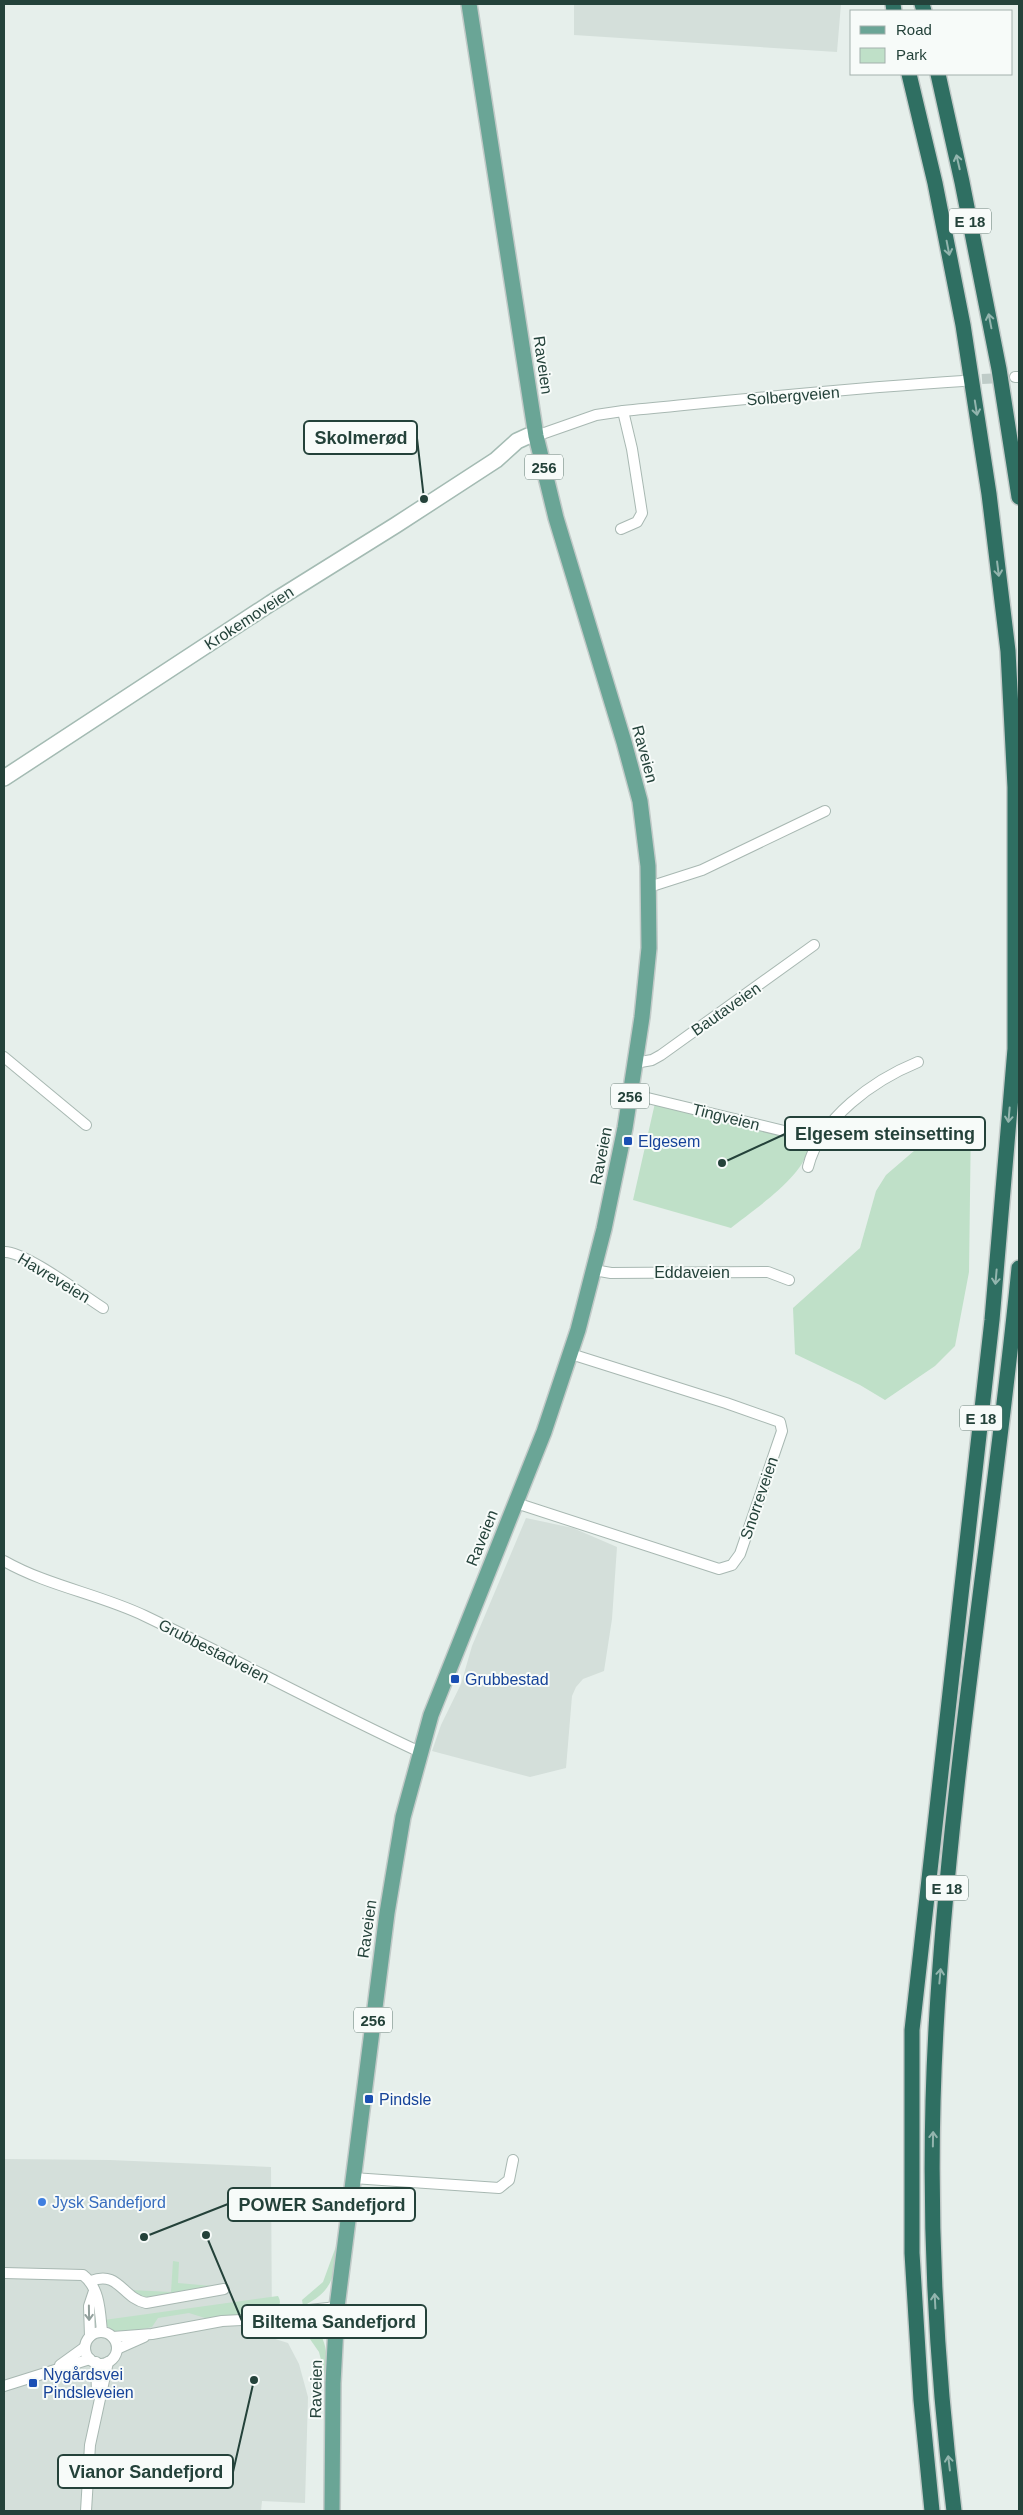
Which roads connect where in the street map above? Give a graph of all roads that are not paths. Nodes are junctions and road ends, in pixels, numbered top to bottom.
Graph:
1 (470, 4) edge
2 (909, 75) edge
3 (938, 75) edge
4 (963, 381) tunnel mouth
5 (623, 411) junction
6 (536, 436) junction
7 (1019, 497) edge
8 (621, 529) dead end
9 (4, 778) edge
10 (825, 811) dead end
11 (649, 887) junction
12 (814, 945) dead end
13 (4, 1057) edge
14 (918, 1062) dead end
15 (635, 1063) junction
16 (630, 1094) junction
17 (86, 1125) dead end
18 (821, 1140) junction
19 (808, 1166) dead end
20 (4, 1252) edge
21 (1019, 1268) edge
22 (594, 1270) junction
23 (789, 1280) dead end
24 (103, 1308) dead end
25 (571, 1354) junction
26 (516, 1503) junction
27 (4, 1561) edge
28 (420, 1752) junction
29 (513, 2160) dead end
30 (353, 2178) junction
31 (4, 2273) edge
32 (92, 2286) junction
33 (224, 2288) dead end
34 (337, 2306) junction
35 (283, 2318) junction
36 (336, 2323) junction
37 (102, 2332) junction
38 (152, 2334) junction
39 (90, 2336) junction
40 (113, 2337) junction
41 (85, 2347) junction
42 (117, 2349) junction
43 (93, 2361) junction
44 (108, 2362) junction
45 (57, 2367) junction
46 (4, 2386) edge
47 (98, 2402) junction
48 (86, 2511) edge
49 (332, 2511) edge
50 (932, 2511) edge
51 (954, 2511) edge

1 - 6 main road, Raveien / 256
2 -> 50 highway, E 18
7 -> 3 highway, E 18
4 - 5 street, Solbergveien
5 - 6 street, Solbergveien
5 - 8 street
6 - 9 main road, Krokemoveien
6 - 11 main road, Raveien / 256
10 - 11 street
11 - 15 main road, Raveien / 256
12 - 15 street, Bautaveien
13 - 17 street
14 - 18 street
15 - 16 main road, Raveien / 256
16 - 18 street, Tingveien
16 - 22 main road, Raveien / 256
18 - 19 street
20 - 24 street, Havreveien
51 -> 21 highway, E 18
22 - 23 street, Eddaveien
22 - 25 main road, Raveien / 256
25 - 26 main road, Raveien / 256
25 - 26 street, Snorreveien
26 - 28 main road, Raveien / 256
27 - 28 street, Grubbestadveien
28 - 30 main road, Raveien / 256
29 - 30 street
30 - 34 main road, Raveien / 256
31 - 32 street
32 - 33 street
32 - 37 street
32 -> 39 street
34 - 35 street
34 - 36 main road, Raveien / 256
35 - 36 street
35 - 38 street
36 - 49 main road, Raveien / 256
37 - 39 street
37 - 40 street
38 - 40 street
38 - 42 street
39 - 41 street
40 - 42 street
41 - 43 street
41 - 45 street
42 - 44 street
43 - 44 street
43 - 45 street
43 - 47 street
44 - 47 street
45 - 46 street
47 - 48 street

